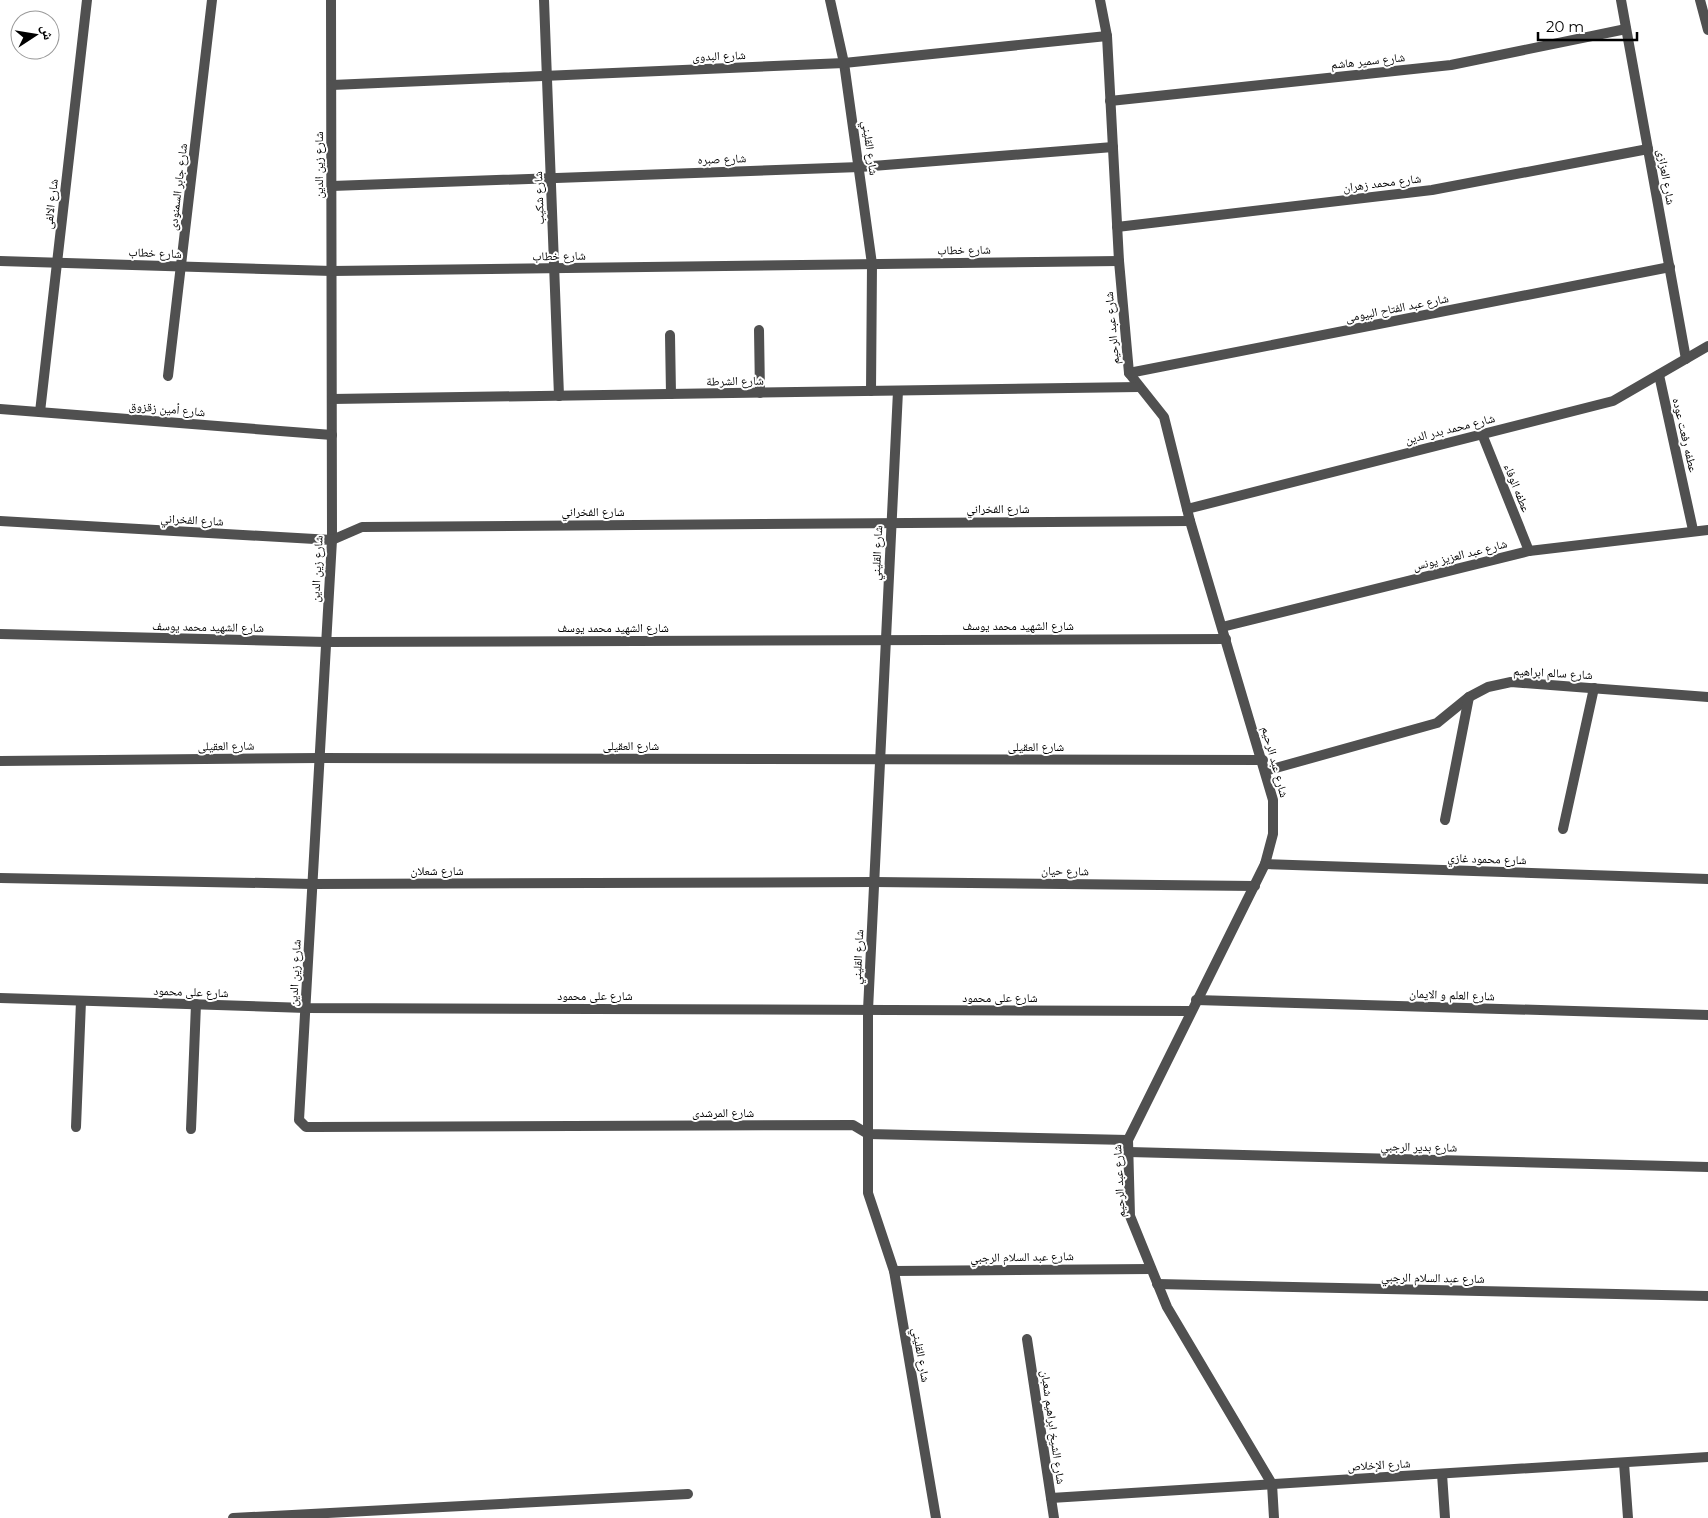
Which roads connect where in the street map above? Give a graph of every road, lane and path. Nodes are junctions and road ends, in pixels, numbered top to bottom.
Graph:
1 (87, 0) edge
2 (212, 0) edge
3 (331, 0) edge
4 (544, 0) edge
5 (830, 0) edge
6 (1100, 0) edge
7 (1621, 0) edge
8 (1700, 0) edge
9 (1626, 29) junction
10 (1708, 30) edge
11 (1106, 36) junction
12 (844, 63) junction
13 (548, 76) junction
14 (332, 85) junction
15 (1110, 101) junction
16 (1112, 147) junction
17 (1648, 149) junction
18 (860, 167) junction
19 (551, 178) junction
20 (332, 186) junction
21 (1117, 227) junction
22 (0, 261) edge
23 (1119, 261) junction
24 (57, 263) junction
25 (872, 264) junction
26 (181, 266) junction
27 (1670, 267) junction
28 (555, 268) junction
29 (332, 271) junction
30 (759, 330) dead end
31 (670, 335) dead end
32 (1708, 346) edge
33 (1686, 359) junction
34 (1129, 373) junction
35 (1659, 375) junction
36 (168, 376) dead end
37 (1139, 387) junction
38 (898, 390) junction
39 (871, 391) junction
40 (760, 393) junction
41 (671, 394) junction
42 (559, 396) junction
43 (332, 399) junction
44 (0, 409) edge
45 (40, 412) junction
46 (1482, 434) junction
47 (332, 435) junction
48 (1187, 508) junction
49 (1190, 520) junction
50 (0, 522) edge
51 (891, 522) junction
52 (1693, 530) junction
53 (1708, 530) edge
54 (332, 540) junction
55 (1529, 551) junction
56 (1222, 627) junction
57 (0, 634) edge
58 (886, 639) junction
59 (1226, 639) junction
60 (326, 642) junction
61 (1594, 688) junction
62 (1469, 697) junction
63 (1708, 697) edge
64 (320, 758) junction
65 (880, 759) junction
66 (1263, 760) junction
67 (0, 761) edge
68 (1266, 771) junction
69 (1445, 820) dead end
70 (1563, 829) dead end
71 (1264, 864) junction
72 (0, 878) edge
73 (1708, 879) edge
74 (874, 882) junction
75 (313, 884) junction
76 (1255, 886) junction
77 (0, 998) edge
78 (1196, 1000) junction
79 (81, 1001) junction
80 (196, 1004) junction
81 (306, 1008) junction
82 (868, 1010) junction
83 (1190, 1011) junction
84 (1708, 1015) edge
85 (76, 1127) dead end
86 (315, 1127) joint
87 (191, 1129) dead end
88 (868, 1134) junction
89 (1128, 1140) junction
90 (1129, 1152) junction
91 (1708, 1167) edge
92 (1151, 1268) junction
93 (894, 1271) junction
94 (1157, 1284) junction
95 (1708, 1296) edge
96 (1027, 1339) dead end
97 (1708, 1457) edge
98 (1624, 1463) junction
99 (1442, 1474) junction
100 (1272, 1484) junction
101 (688, 1494) dead end
102 (1051, 1498) junction
103 (233, 1518) edge
104 (936, 1518) edge
105 (1054, 1518) edge
106 (1274, 1518) edge
107 (1445, 1518) edge
108 (1628, 1518) edge

1 - 24 street, شارع الالفى
2 - 26 street, شارع جابر السمنودى
3 - 14 street, شارع زين الدين
4 - 13 street, شارع شكيب
5 - 12 street, شارع القليني
6 - 11 street, شارع عبد الرحيم
7 - 9 street, شارع العزازى
8 - 10 street
9 - 15 street, شارع سمير هاشم
9 - 17 street, شارع العزازى
11 - 12 street, شارع البدوى
11 - 15 street, شارع عبد الرحيم
12 - 13 street, شارع البدوى
12 - 18 street, شارع القليني
13 - 14 street, شارع البدوى
13 - 19 street, شارع شكيب
14 - 20 street, شارع زين الدين
15 - 16 street, شارع عبد الرحيم
16 - 18 street, شارع صبره
16 - 21 street, شارع عبد الرحيم
17 - 21 street, شارع محمد زهران
17 - 27 street, شارع العزازى
18 - 19 street, شارع صبره
18 - 25 street, شارع القليني
19 - 20 street, شارع صبره
19 - 28 street, شارع شكيب
20 - 29 street, شارع زين الدين
21 - 23 street, شارع عبد الرحيم
22 - 24 street, شارع خطاب
23 - 25 street, شارع خطاب
23 - 34 street, شارع عبد الرحيم
24 - 26 street, شارع خطاب
24 - 45 street, شارع الالفى
25 - 28 street, شارع خطاب
25 - 39 street, شارع القليني
26 - 29 street, شارع خطاب
26 - 36 street, شارع جابر السمنودى
27 - 33 street, شارع العزازى
27 - 34 street, شارع عبد الفتاح البيومى
28 - 29 street, شارع خطاب
28 - 42 street, شارع شكيب
29 - 43 street, شارع زين الدين
30 - 40 street
31 - 41 street
32 - 33 street, شارع محمد بدر الدين
33 - 35 street, شارع محمد بدر الدين
34 - 37 street, شارع عبد الرحيم
35 - 46 street, شارع محمد بدر الدين
35 - 52 street, عطفه رفعت عوده
37 - 38 street, شارع الشرطة
37 - 48 street, شارع عبد الرحيم
38 - 39 street, شارع الشرطة
38 - 51 street, شارع القليني
39 - 40 street, شارع الشرطة
40 - 41 street, شارع الشرطة
41 - 42 street, شارع الشرطة
42 - 43 street, شارع الشرطة
43 - 47 street, شارع زين الدين
44 - 45 street, شارع أمين زقزوق
45 - 47 street, شارع أمين زقزوق
46 - 48 street, شارع محمد بدر الدين
46 - 55 street, عطفه الوفاء
47 - 54 street, شارع زين الدين
48 - 49 street, شارع عبد الرحيم
49 - 51 street, شارع الفخراني
49 - 56 street, شارع عبد الرحيم
50 - 54 street, شارع الفخراني
51 - 54 street, شارع الفخراني
51 - 58 street, شارع القليني
52 - 53 street, شارع عبد العزيز يونس
52 - 55 street, شارع عبد العزيز يونس
54 - 60 street, شارع زين الدين
55 - 56 street, شارع عبد العزيز يونس
56 - 59 street, شارع عبد الرحيم
57 - 60 street, شارع الشهيد محمد يوسف
58 - 59 street, شارع الشهيد محمد يوسف
58 - 60 street, شارع الشهيد محمد يوسف
58 - 65 street, شارع القليني
59 - 66 street, شارع عبد الرحيم
60 - 64 street, شارع زين الدين
61 - 62 street, شارع سالم ابراهيم
61 - 63 street, شارع سالم ابراهيم
61 - 70 street
62 - 68 street, شارع سالم ابراهيم
62 - 69 street
64 - 65 street, شارع العقيلى
64 - 67 street, شارع العقيلى
64 - 75 street, شارع زين الدين
65 - 66 street, شارع العقيلى
65 - 74 street, شارع القليني
66 - 68 street, شارع عبد الرحيم
68 - 71 street, شارع عبد الرحيم
71 - 73 street, شارع محمود غازي
71 - 76 street, شارع عبد الرحيم
72 - 75 street, شارع شعلان
74 - 75 street, شارع شعلان
74 - 76 street, شارع حيان
74 - 82 street, شارع القليني
75 - 81 street, شارع زين الدين
76 - 78 street, شارع عبد الرحيم
77 - 79 street, شارع على محمود
78 - 83 street, شارع عبد الرحيم
78 - 84 street, شارع العلم و الايمان
79 - 80 street, شارع على محمود
79 - 85 street
80 - 81 street, شارع على محمود
80 - 87 street
81 - 82 street, شارع على محمود
81 - 86 street, شارع زين الدين
82 - 83 street, شارع على محمود
82 - 88 street, شارع القليني
83 - 89 street, شارع عبد الرحيم
86 - 88 street, شارع المرشدى
88 - 89 street, شارع المرشدى
88 - 93 street, شارع القليني
89 - 90 street, شارع عبد الرحيم
90 - 91 street, شارع بدير الرجبي
90 - 92 street, شارع عبد الرحيم
92 - 93 street, شارع عبد السلام الرجبي
92 - 94 street, شارع عبد الرحيم
93 - 104 street, شارع القليني
94 - 95 street, شارع عبد السلام الرجبي
94 - 100 street, شارع عبد الرحيم
96 - 102 street, شارع الشيخ ابراهيم شعبان
97 - 98 street, شارع الإخلاص
98 - 99 street, شارع الإخلاص
98 - 108 street
99 - 100 street, شارع الإخلاص
99 - 107 street
100 - 102 street, شارع الإخلاص
100 - 106 street, شارع عبد الرحيم
101 - 103 street
102 - 105 street, شارع الشيخ ابراهيم شعبان

